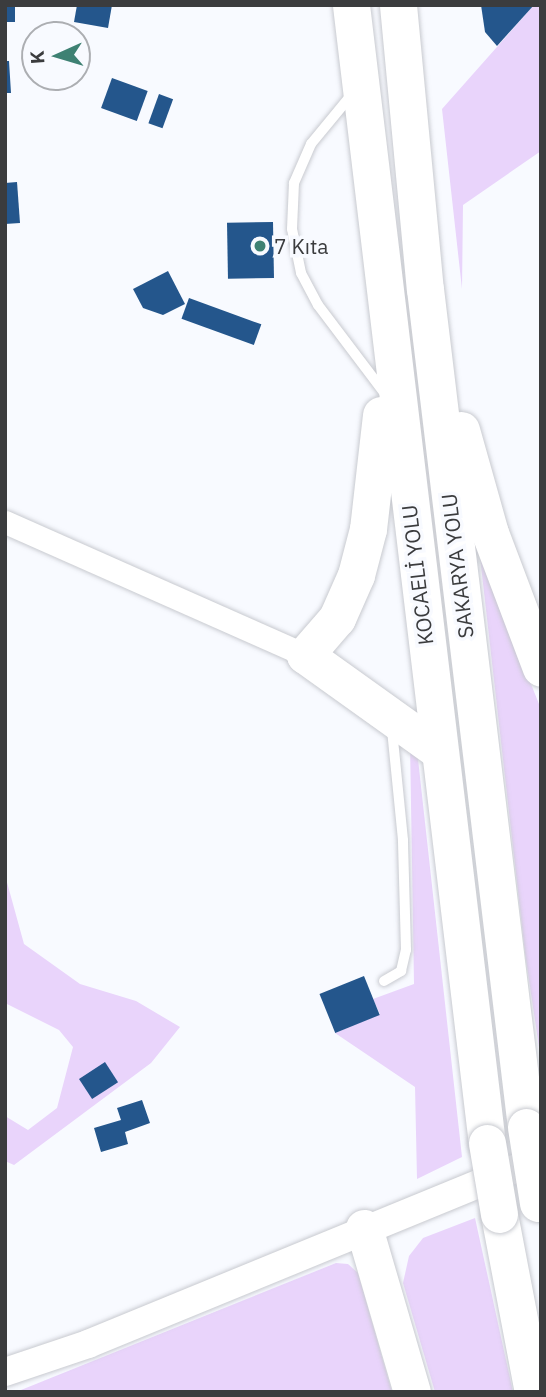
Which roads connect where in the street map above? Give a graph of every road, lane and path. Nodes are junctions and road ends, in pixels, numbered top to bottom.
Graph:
1 (351, 5) edge
2 (398, 5) edge
3 (360, 86) junction
4 (425, 289) junction
5 (387, 327) junction
6 (383, 391) junction
7 (5, 522) edge
8 (305, 655) junction
9 (541, 668) edge
10 (391, 716) junction
11 (439, 751) junction
12 (384, 981) dead end
13 (533, 1142) edge
14 (539, 1210) edge
15 (364, 1228) junction
16 (7, 1371) edge
17 (412, 1392) edge
18 (533, 1392) edge

1 - 3 highway, KOCAELİ YOLU
2 - 4 highway, SAKARYA YOLU
3 - 5 highway, KOCAELİ YOLU
3 - 6 lane
4 - 9 highway
4 - 13 highway, SAKARYA YOLU
5 - 6 highway
5 - 11 highway, KOCAELİ YOLU
6 - 8 highway
7 - 8 street
8 - 10 highway
10 - 11 highway
10 - 12 lane
11 - 18 highway, KOCAELİ YOLU, bridge
13 - 14 highway, SAKARYA YOLU, bridge
13 - 15 street
15 - 16 street
15 - 17 highway

